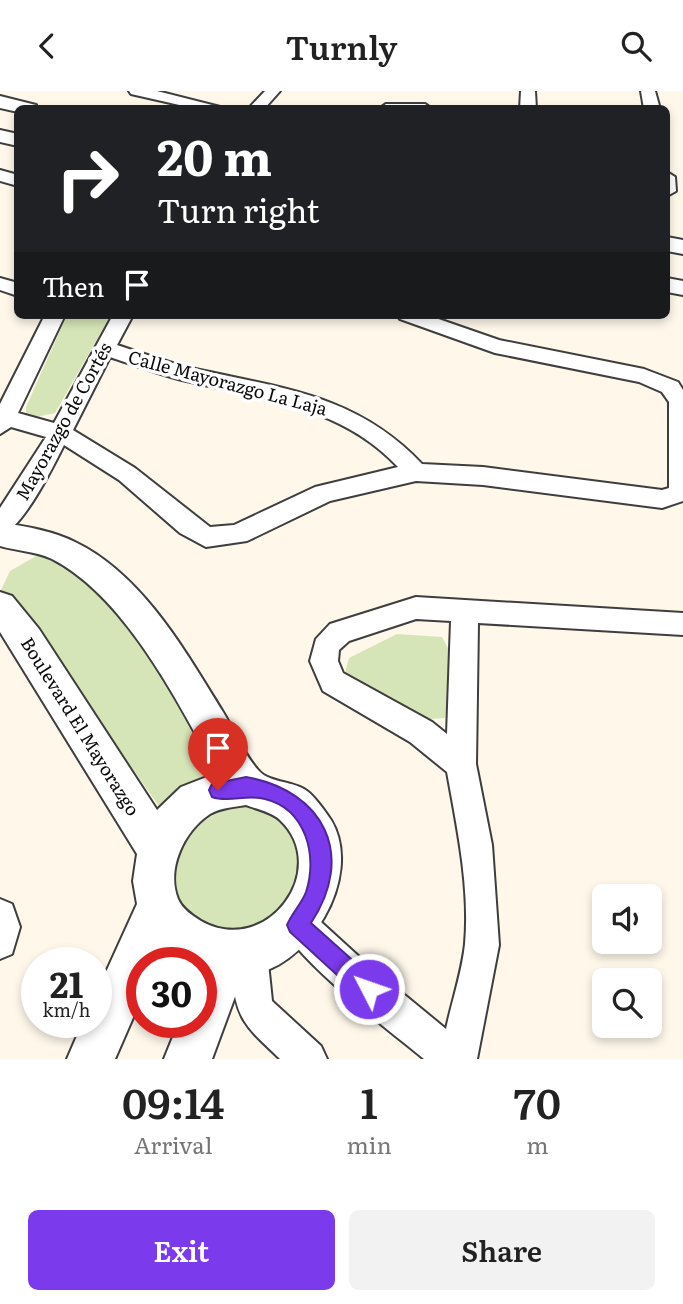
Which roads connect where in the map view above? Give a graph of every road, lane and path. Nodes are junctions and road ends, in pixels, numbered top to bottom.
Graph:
1 (141, 91) edge
2 (273, 91) edge
3 (203, 105) edge
4 (259, 105) edge
5 (53, 319) edge
6 (121, 319) edge
7 (447, 322) edge
8 (104, 348) junction
9 (1, 419) edge
10 (60, 433) junction
11 (416, 471) junction
12 (1, 535) edge
13 (465, 609) junction
14 (5, 618) edge
15 (683, 624) edge
16 (461, 764) junction
17 (246, 786) junction
18 (158, 849) junction
19 (159, 906) junction
20 (0, 916) edge
21 (298, 925) junction
22 (0, 942) edge
23 (239, 954) junction
24 (91, 1059) edge
25 (188, 1059) edge
26 (308, 1059) edge
27 (455, 1059) edge

1 - 3 street
2 - 4 street
5 - 9 street
6 - 8 street, Mayorazgo de Cortés
7 - 11 street
8 - 10 street, Mayorazgo de Cortés
8 - 11 street, Calle Mayorazgo La Laja
9 - 10 street
10 - 11 street
10 - 12 street, Mayorazgo de Cortés
12 - 17 street
13 - 15 street
13 - 16 street
13 - 16 street
14 - 18 street, Boulevard El Mayorazgo
16 - 27 street
17 - 18 street
17 - 21 street
18 - 19 street
19 - 23 street
19 - 24 street
20 - 22 street
21 - 23 street
21 - 27 street
23 - 25 street
23 - 26 street

